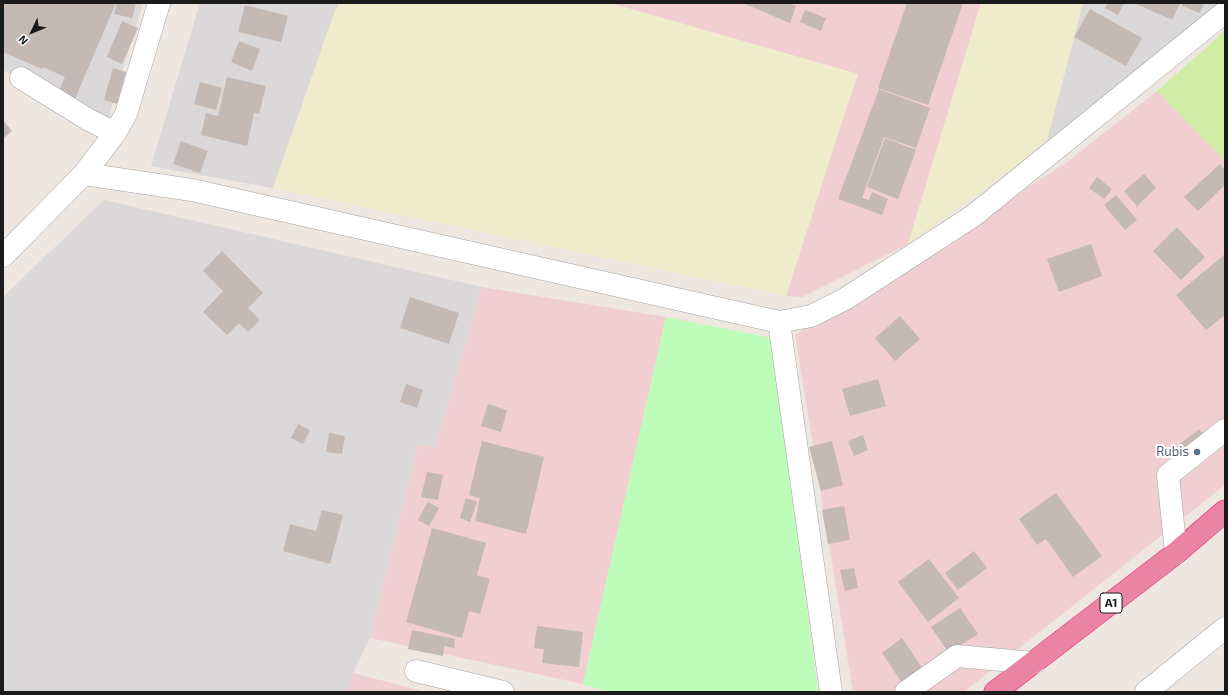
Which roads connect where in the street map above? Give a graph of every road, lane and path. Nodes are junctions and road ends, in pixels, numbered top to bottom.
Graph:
1 (158, 3) edge
2 (1225, 12) edge
3 (21, 78) dead end
4 (115, 133) junction
5 (84, 174) junction
6 (3, 256) edge
7 (779, 322) junction
8 (1225, 430) edge
9 (1225, 511) edge
10 (1176, 553) junction
11 (1225, 628) edge
12 (1034, 663) junction
13 (416, 671) dead end
14 (503, 692) edge
15 (831, 692) edge
16 (906, 692) edge
17 (994, 692) edge
18 (1146, 692) edge

1 - 4 street
2 - 7 street
3 - 4 street
4 - 5 street
5 - 6 street
5 - 7 street
7 - 15 street
8 - 10 street
9 - 10 highway, A1
10 - 12 highway, A1
11 - 18 street
12 - 16 street
12 - 17 highway, A1
13 - 14 street

